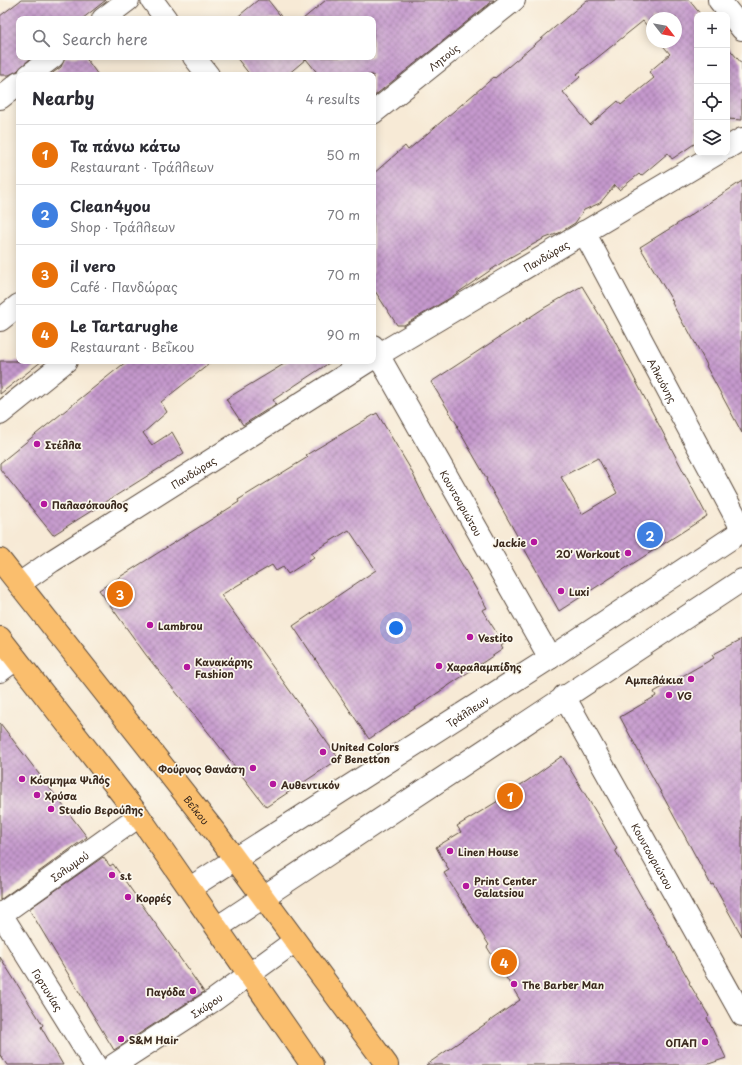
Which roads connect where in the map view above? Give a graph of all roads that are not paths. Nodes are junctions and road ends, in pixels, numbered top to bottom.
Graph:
1 (128, 0) edge
2 (152, 0) edge
3 (514, 0) edge
4 (719, 0) edge
5 (107, 16) edge
6 (164, 16) edge
7 (742, 29) edge
8 (49, 60) edge
9 (196, 60) edge
10 (34, 72) edge
11 (206, 72) edge
12 (16, 85) edge
13 (0, 98) edge
14 (376, 111) edge
15 (742, 139) edge
16 (730, 146) edge
17 (713, 156) edge
18 (584, 232) junction
19 (16, 307) edge
20 (0, 320) edge
21 (376, 353) edge
22 (376, 360) edge
23 (62, 364) edge
24 (359, 364) edge
25 (0, 414) edge
26 (742, 530) edge
27 (0, 560) edge
28 (742, 580) edge
29 (19, 584) junction
30 (0, 638) edge
31 (550, 658) junction
32 (8, 665) edge
33 (564, 696) junction
34 (139, 816) junction
35 (236, 860) junction
36 (190, 888) junction
37 (263, 897) junction
38 (1, 914) edge
39 (218, 927) junction
40 (295, 941) junction
41 (250, 974) junction
42 (742, 1015) edge
43 (95, 1065) edge
44 (114, 1065) edge
45 (312, 1065) edge
46 (387, 1065) edge

1 - 5 street
2 - 6 street
3 - 14 street, Λητούς
4 - 7 street
8 - 10 street
9 - 11 street
12 - 13 street
15 - 16 street
17 - 18 street, Πανδώρας
18 - 21 street, Πανδώρας
18 - 26 street, Αλκυόνης
19 - 20 street
22 - 31 street, Κουντουριώτου
23 - 25 street
24 - 29 street, Πανδώρας
26 - 31 street, Τράλλεων
27 - 29 main road, Βεΐκου
28 - 33 street
29 - 35 main road, Βεΐκου
30 - 32 main road
31 - 35 street, Τράλλεων
32 - 34 main road
33 - 37 street
33 - 42 street, Κουντουριώτου
34 - 36 main road
34 - 38 street, Σολωμού
35 - 36 street, Τράλλεων
35 - 37 main road, Βεΐκου
36 - 39 main road
37 - 39 street
37 - 40 main road, Βεΐκου
38 - 43 street, Γορτυνίας
39 - 41 main road
40 - 41 street, Σκύρου
40 - 46 main road, Βεΐκου
41 - 44 street, Σκύρου
41 - 45 main road

